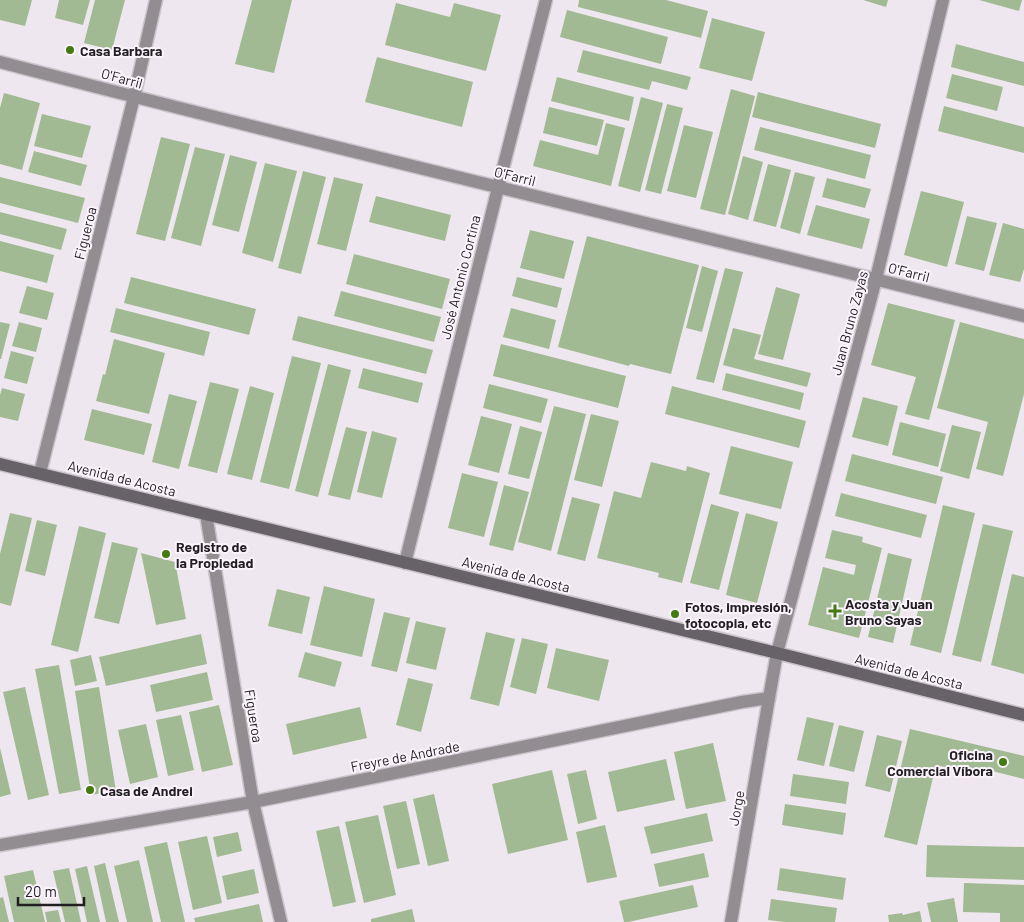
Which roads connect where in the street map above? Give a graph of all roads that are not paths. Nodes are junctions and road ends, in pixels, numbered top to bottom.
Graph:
1 (156, 0) edge
2 (546, 0) edge
3 (943, 0) edge
4 (0, 62) edge
5 (134, 97) junction
6 (498, 188) junction
7 (876, 279) junction
8 (1024, 316) edge
9 (0, 464) edge
10 (40, 474) junction
11 (206, 514) junction
12 (405, 562) junction
13 (777, 653) junction
14 (769, 698) junction
15 (1024, 715) edge
16 (253, 802) junction
17 (0, 845) edge
18 (281, 922) edge
19 (731, 922) edge

1 - 5 street, Figueroa
2 - 6 street, José Antonio Cortina
3 - 7 street, Juan Bruno Zayas
4 - 5 street, O'Farril
5 - 6 street, O'Farril
5 - 10 street, Figueroa
6 - 7 street, O'Farril
6 - 12 street, José Antonio Cortina
7 - 8 street, O'Farril
7 - 13 street, Juan Bruno Zayas
9 - 10 main road, Avenida de Acosta
10 - 11 main road, Avenida de Acosta
11 - 12 main road, Avenida de Acosta
11 - 16 street, Figueroa
12 - 13 main road, Avenida de Acosta
13 - 14 street
13 - 15 main road, Avenida de Acosta
14 - 16 street, Freyre de Andrade
14 - 19 street, Jorge
16 - 17 street, Freyre de Andrade
16 - 18 street, Figueroa

